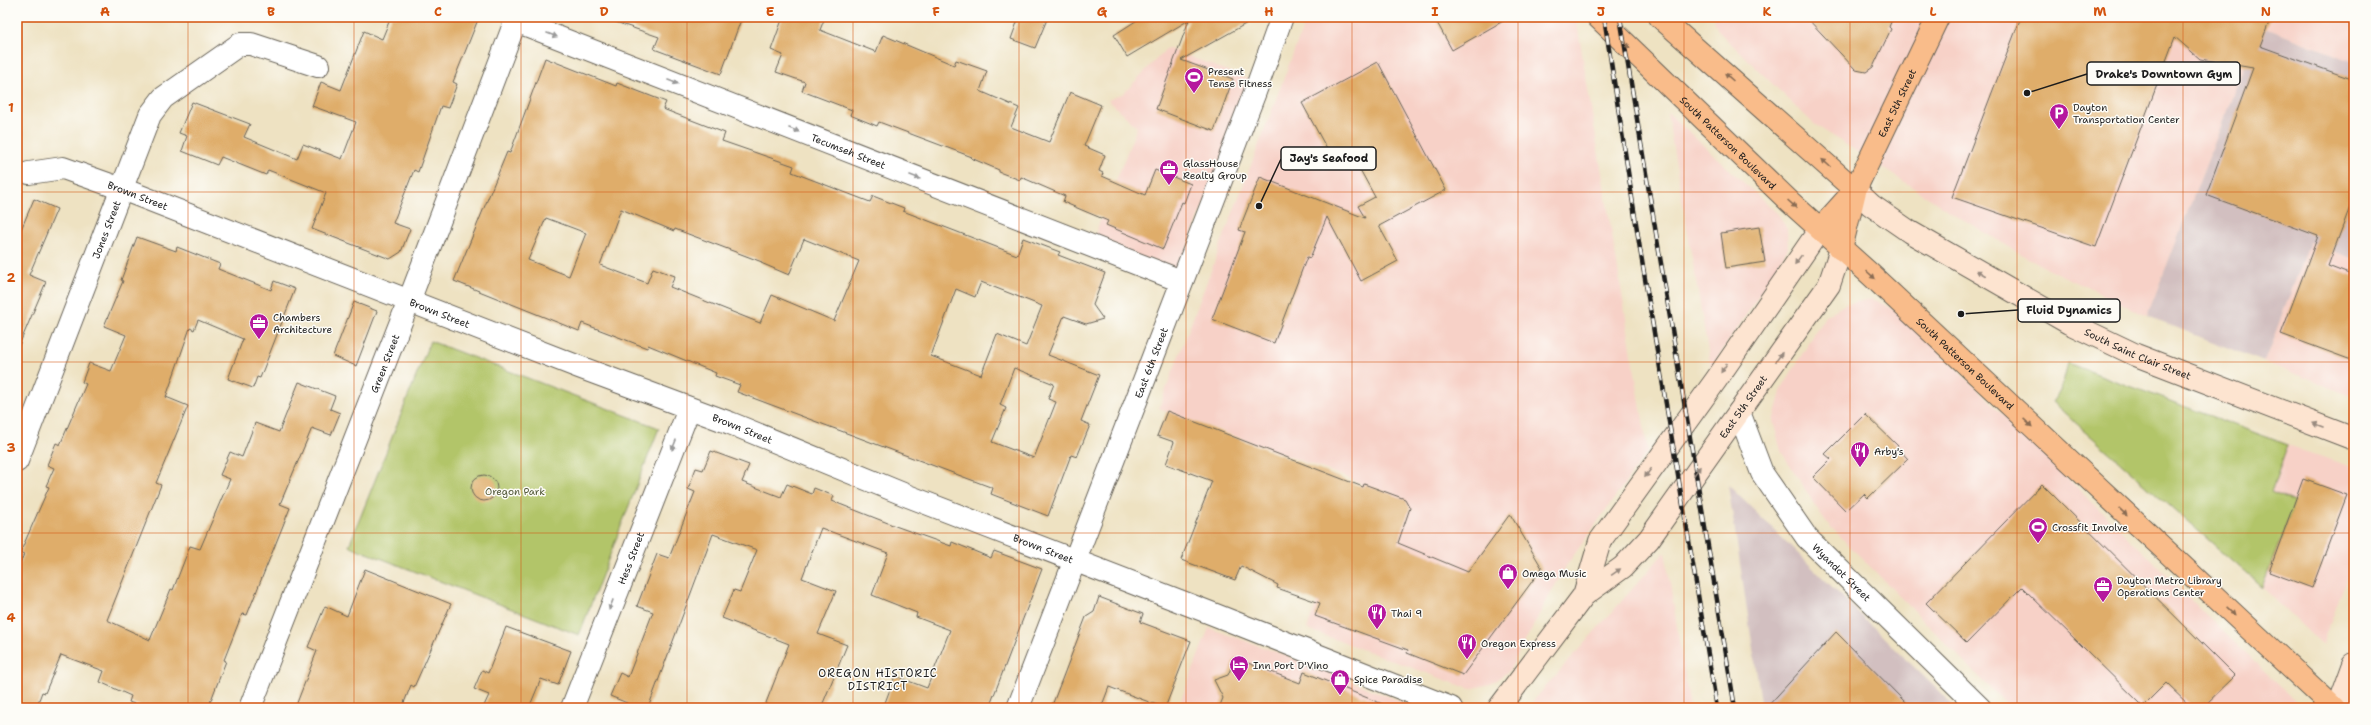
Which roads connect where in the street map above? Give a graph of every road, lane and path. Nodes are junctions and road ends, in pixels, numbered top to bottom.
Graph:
1 (1282, 17) edge
2 (1598, 17) edge
3 (1660, 17) edge
4 (1938, 17) edge
5 (516, 19) edge
6 (1682, 26) edge
7 (318, 66) dead end
8 (29, 173) dead end
9 (122, 189) junction
10 (1855, 190) junction
11 (1820, 229) junction
12 (1842, 249) junction
13 (1181, 281) junction
14 (409, 301) junction
15 (689, 409) junction
16 (1739, 412) junction
17 (2354, 439) edge
18 (17, 461) edge
19 (1075, 560) junction
20 (1584, 595) junction
21 (2354, 664) edge
22 (1972, 703) edge
23 (250, 708) edge
24 (572, 708) edge
25 (1018, 708) edge
26 (1451, 708) edge
27 (1499, 708) edge
28 (2334, 708) edge
29 (2338, 708) edge

1 - 13 street, East 6th Street
2 -> 11 main road, South Patterson Boulevard
3 - 6 main road
4 - 10 main road, East 5th Street
5 -> 13 street, Tecumseh Street
5 - 14 street, Green Street
10 -> 6 main road
7 - 9 street, Jones Street
8 - 9 street, Brown Street
9 - 14 street, Brown Street
9 - 18 street, Jones Street
10 - 11 main road, East 5th Street
10 - 12 main road, East 5th Street
17 -> 10 street, South Saint Clair Street
11 - 12 main road, South Patterson Boulevard
11 -> 20 street, East 5th Street
16 -> 12 street, East 5th Street
12 -> 28 main road, South Patterson Boulevard
13 - 19 street, East 6th Street
14 - 15 street, Brown Street
14 - 23 street, Green Street
15 - 19 street, Brown Street
15 -> 24 street, Hess Street
20 -> 16 street, East 5th Street
16 - 22 street, Wyandot Street
19 - 25 street, East 6th Street
19 - 26 street, Brown Street
20 - 27 street, East 5th Street
21 - 29 street

